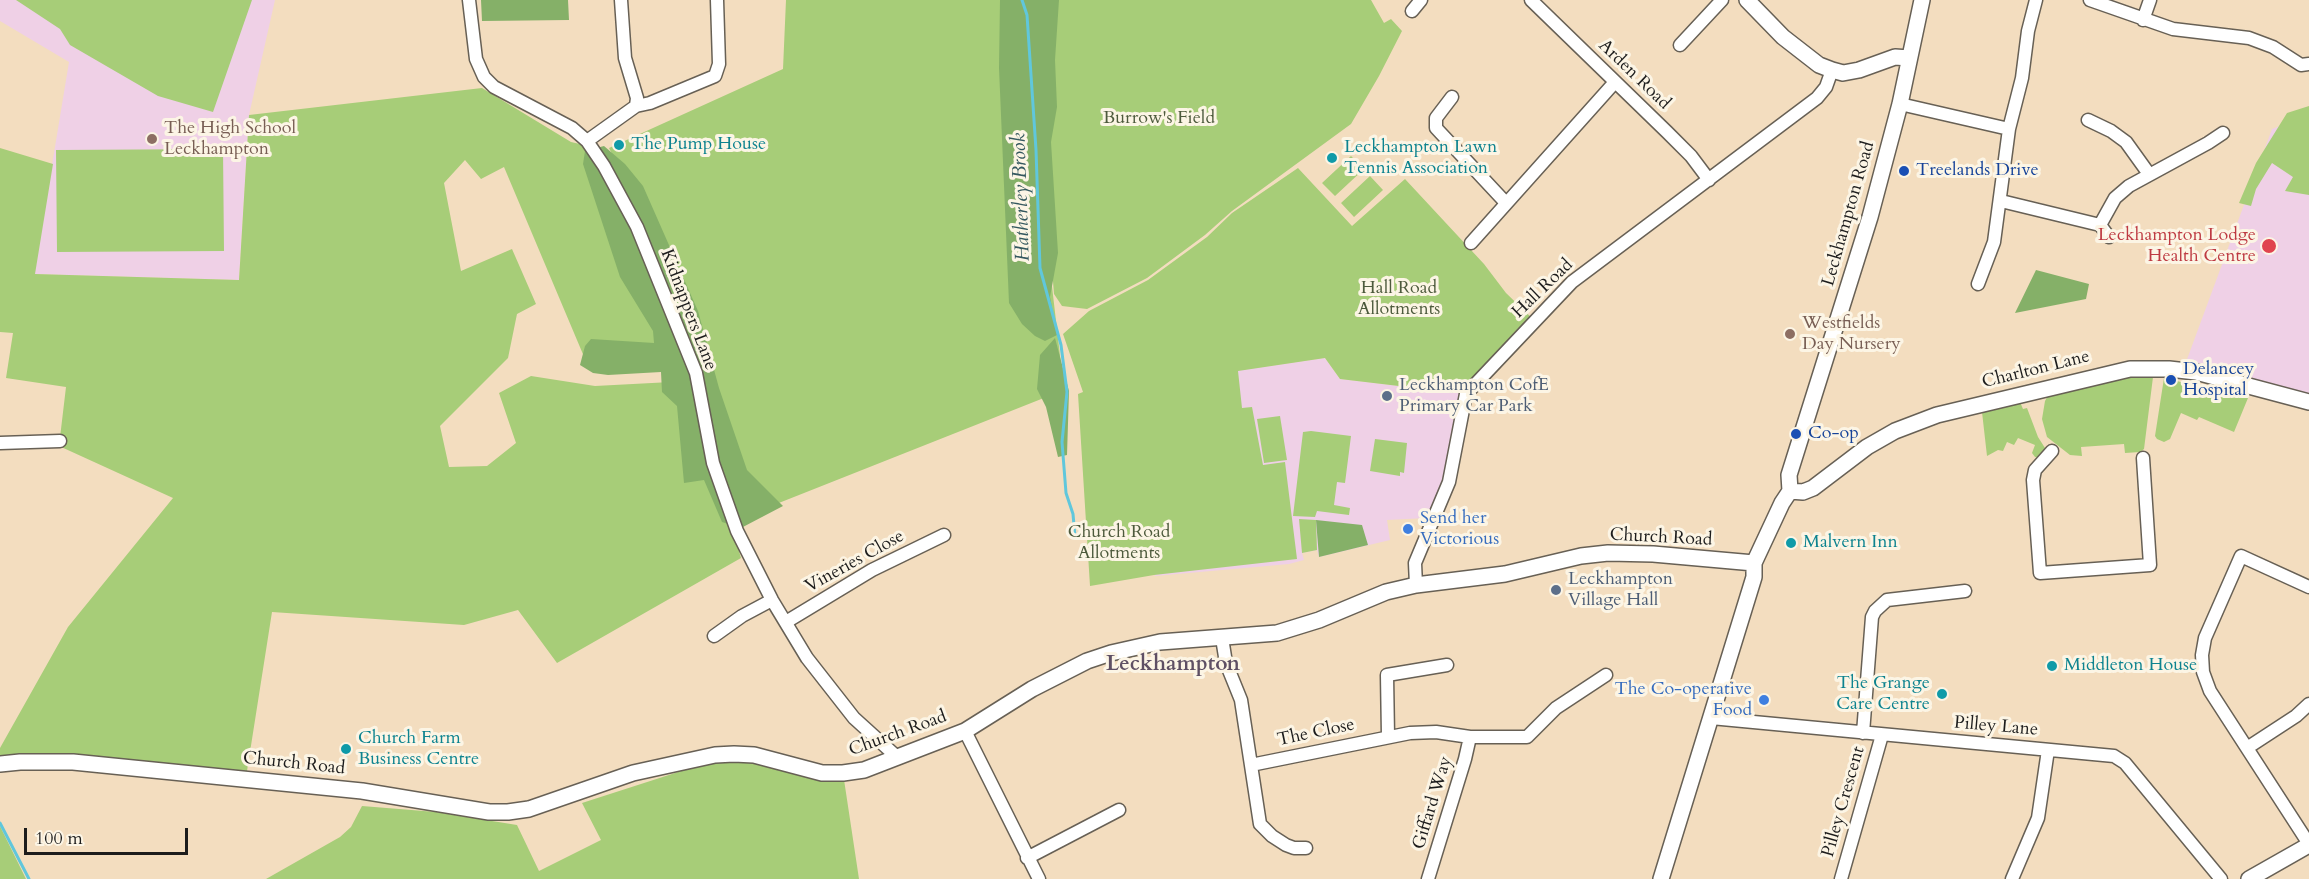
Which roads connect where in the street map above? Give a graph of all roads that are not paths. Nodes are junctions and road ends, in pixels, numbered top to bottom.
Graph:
1 (469, 0) edge
2 (621, 0) edge
3 (717, 0) edge
4 (1421, 0) edge
5 (1531, 0) edge
6 (1722, 0) edge
7 (1747, 0) edge
8 (1922, 0) edge
9 (2036, 0) edge
10 (2090, 0) edge
11 (2150, 0) edge
12 (1412, 11) dead end
13 (2143, 20) junction
14 (1680, 45) dead end
15 (1909, 58) junction
16 (2302, 68) edge
17 (1832, 70) junction
18 (1615, 82) junction
19 (1452, 97) dead end
20 (1900, 104) junction
21 (636, 106) junction
22 (2088, 120) dead end
23 (2009, 129) junction
24 (2223, 133) dead end
25 (587, 141) junction
26 (2149, 174) junction
27 (1709, 180) junction
28 (2001, 201) junction
29 (1506, 203) junction
30 (2100, 225) junction
31 (2109, 237) dead end
32 (1471, 243) dead end
33 (1978, 284) dead end
34 (2309, 402) edge
35 (60, 441) dead end
36 (0, 443) edge
37 (2052, 451) dead end
38 (2143, 458) dead end
39 (1790, 491) junction
40 (944, 535) dead end
41 (1754, 563) junction
42 (1416, 585) junction
43 (2309, 587) edge
44 (1965, 591) dead end
45 (772, 600) junction
46 (786, 622) junction
47 (714, 636) dead end
48 (1222, 638) junction
49 (1447, 665) dead end
50 (1606, 675) dead end
51 (2309, 704) edge
52 (1711, 718) junction
53 (964, 731) junction
54 (1863, 734) junction
55 (1882, 735) junction
56 (1388, 736) junction
57 (1470, 737) junction
58 (2247, 748) junction
59 (2048, 750) junction
60 (897, 757) junction
61 (0, 764) edge
62 (1251, 765) junction
63 (1119, 810) dead end
64 (2309, 845) edge
65 (1306, 848) dead end
66 (1027, 858) junction
67 (1039, 879) edge
68 (1428, 879) edge
69 (1660, 879) edge
70 (1841, 879) edge
71 (2012, 879) edge
72 (2221, 879) edge
73 (2248, 879) edge

1 - 25 street, Kidnappers Lane
2 - 21 street
3 - 21 street
4 - 12 street
5 - 18 street, Arden Road
6 - 14 street
7 - 17 street
8 - 15 street, Leckhampton Road
9 - 23 street
10 - 13 street
11 - 13 street
13 - 16 street
15 - 17 street
15 - 20 street, Leckhampton Road
17 - 27 street, Hall Road
18 - 27 street, Arden Road
18 - 29 street
19 - 29 street
20 - 23 street
20 - 39 street, Leckhampton Road
21 - 25 street
22 - 26 street
23 - 28 street
24 - 26 street
25 - 45 street, Kidnappers Lane
26 - 30 street
27 - 42 street, Hall Road
28 - 30 street
28 - 33 street
29 - 32 street
30 - 31 street
34 - 39 street, Charlton Lane
35 - 36 street
37 - 38 street
39 - 41 street, Leckhampton Road
40 - 46 street, Vineries Close
41 - 42 street, Church Road
41 - 52 street, Leckhampton Road
42 - 48 street, Church Road
43 - 58 street
44 - 54 street
45 - 46 street, Kidnappers Lane
45 - 47 street
46 - 60 street, Kidnappers Lane
48 - 53 street, Church Road
48 - 62 street
49 - 56 street
50 - 57 street, The Close
51 - 58 street
52 - 54 street, Pilley Lane
52 - 69 street, Leckhampton Road
53 - 60 street, Church Road
53 - 66 street
54 - 55 street, Pilley Lane
55 - 59 street, Pilley Lane
55 - 70 street, Pilley Crescent
56 - 57 street, The Close
56 - 62 street, The Close
57 - 68 street, Giffard Way
58 - 64 street
59 - 71 street
59 - 72 street, Pilley Lane
60 - 61 street, Church Road
62 - 65 street
63 - 66 street
64 - 73 street
66 - 67 street

